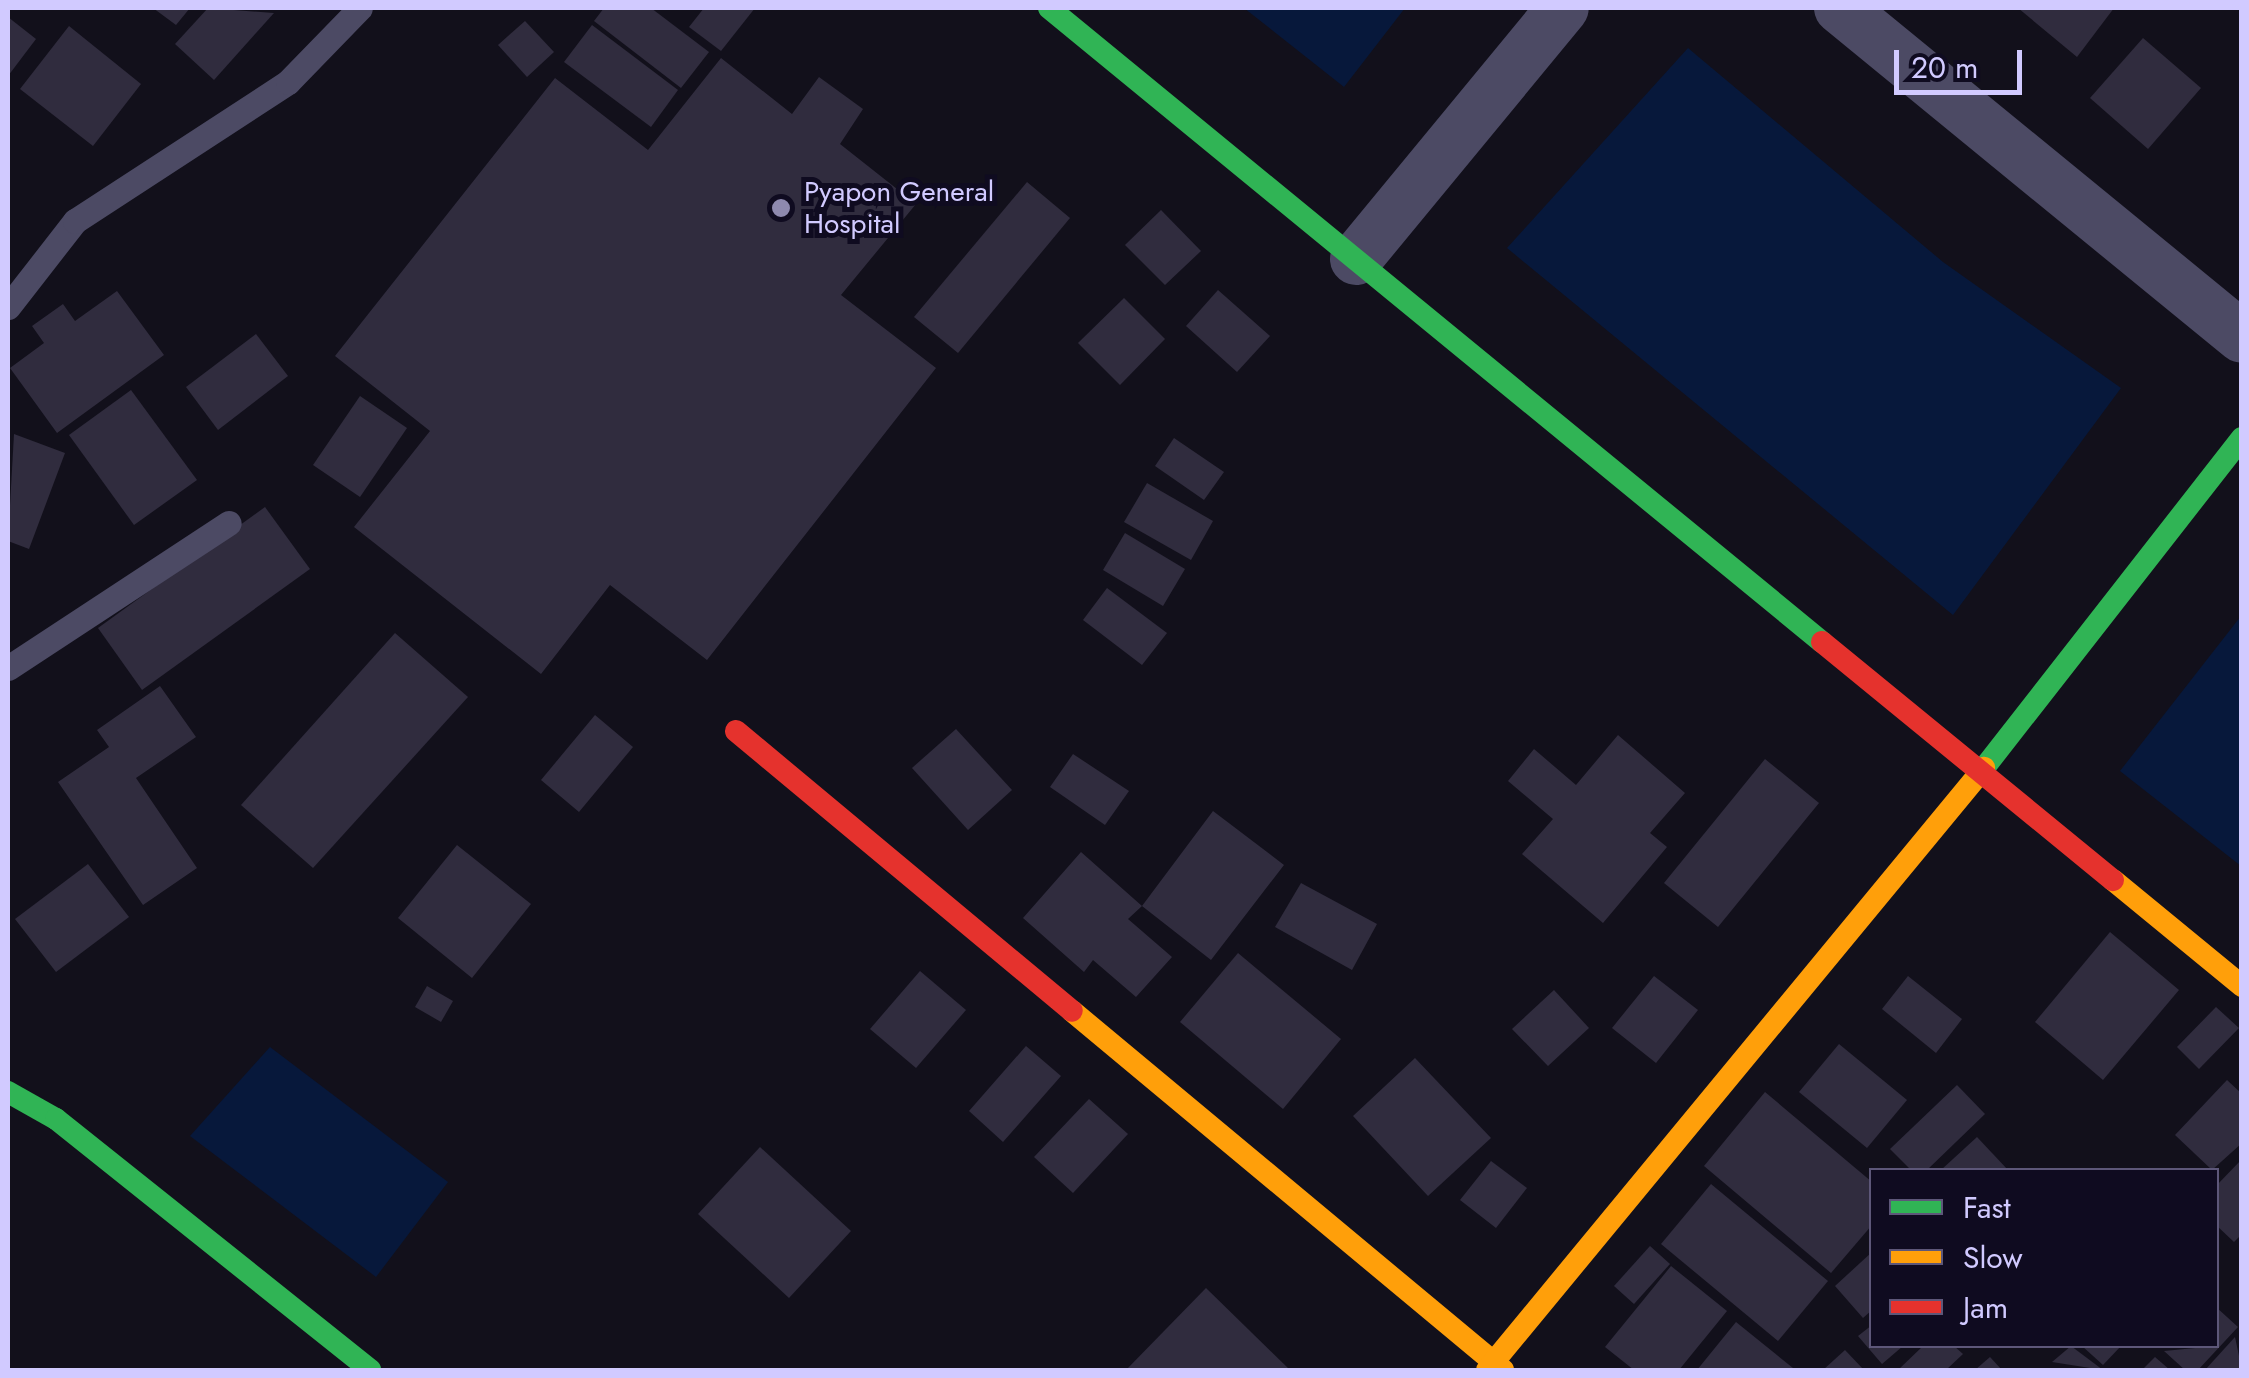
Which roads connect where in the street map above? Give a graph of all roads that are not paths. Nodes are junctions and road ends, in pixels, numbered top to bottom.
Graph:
1 (360, 8) edge
2 (1048, 8) edge
3 (1562, 8) edge
4 (1840, 8) edge
5 (1356, 259) junction
6 (8, 306) edge
7 (2242, 337) edge
8 (2242, 438) edge
9 (228, 523) dead end
10 (8, 668) edge
11 (736, 731) dead end
12 (1980, 772) junction
13 (2242, 986) edge
14 (8, 1092) edge
15 (1495, 1368) edge
16 (370, 1370) edge

1 - 6 lane
2 - 5 street
3 - 5 street
4 - 7 street
5 - 12 street
8 - 12 street
9 - 10 lane
11 - 15 street
12 - 13 street
12 - 15 street
14 - 16 street

